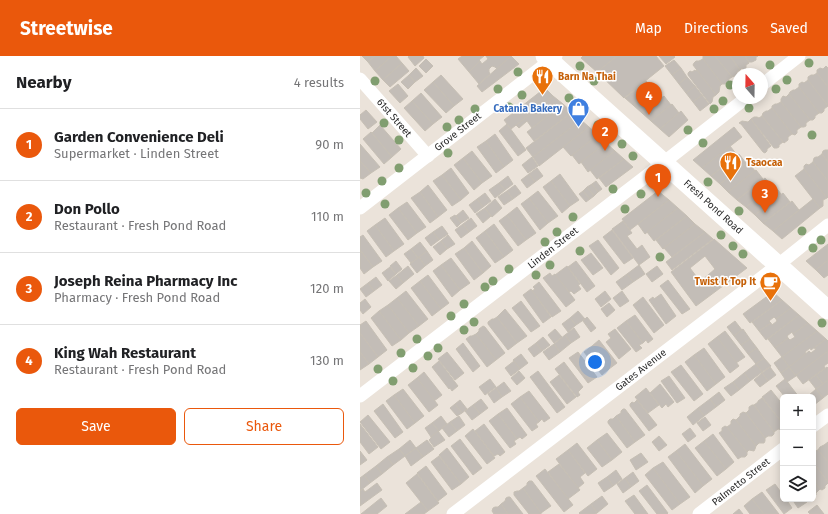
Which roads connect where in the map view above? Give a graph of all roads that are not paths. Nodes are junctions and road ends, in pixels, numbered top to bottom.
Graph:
1 (799, 56) edge
2 (551, 58) edge
3 (360, 79) edge
4 (768, 80) edge
5 (738, 104) edge
6 (428, 156) junction
7 (664, 163) junction
8 (360, 208) edge
9 (828, 225) edge
10 (778, 265) junction
11 (828, 310) edge
12 (360, 396) edge
13 (828, 414) edge
14 (816, 424) edge
15 (780, 451) edge
16 (453, 514) edge
17 (699, 514) edge

1 - 4 street
2 - 6 street, Grove Street
2 - 7 main road, Fresh Pond Road
3 - 6 street, 61st Street
5 - 7 street, Linden Street
6 - 8 street, Grove Street
7 - 10 main road, Fresh Pond Road
7 - 12 street, Linden Street
9 - 10 street, Gates Avenue
10 - 11 main road, Fresh Pond Road
10 - 16 street, Gates Avenue
13 - 14 street
15 - 17 street, Palmetto Street

